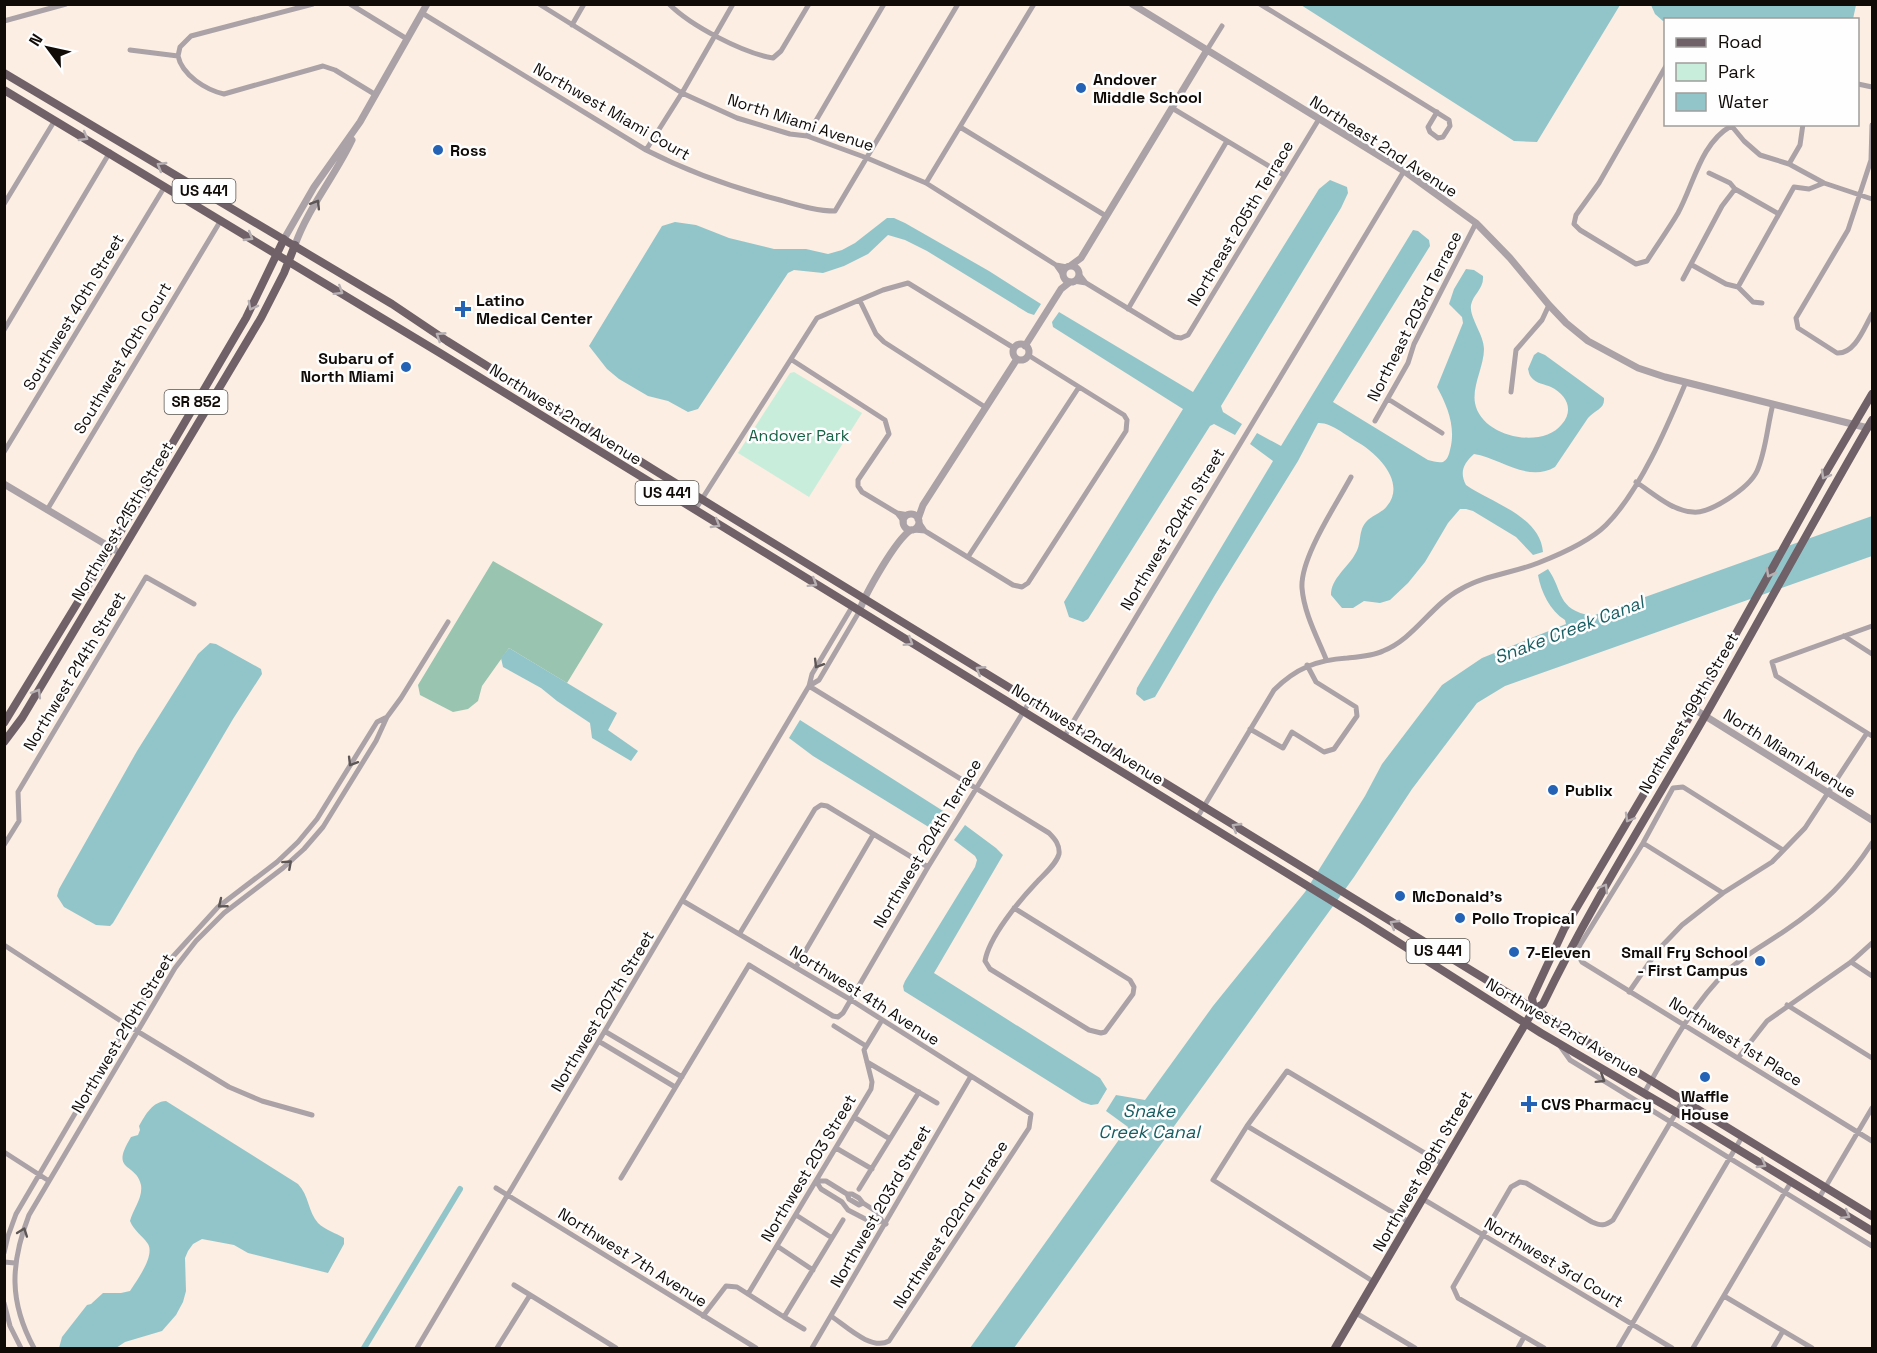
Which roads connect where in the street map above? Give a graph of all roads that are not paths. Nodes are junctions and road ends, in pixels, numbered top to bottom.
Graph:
1 (66, 4) edge
2 (313, 4) edge
3 (350, 4) edge
4 (427, 4) edge
5 (539, 4) edge
6 (584, 4) edge
7 (669, 4) edge
8 (733, 4) edge
9 (809, 4) edge
10 (884, 4) edge
11 (958, 4) edge
12 (1034, 4) edge
13 (1132, 4) edge
14 (1260, 4) edge
15 (422, 13) junction
16 (4, 21) edge
17 (572, 25) junction
18 (1222, 26) dead end
19 (714, 35) junction
20 (407, 39) junction
21 (130, 50) dead end
22 (1207, 50) junction
23 (178, 56) junction
24 (1664, 68) edge
25 (4, 73) edge
26 (4, 90) edge
27 (682, 93) junction
28 (376, 94) junction
29 (33, 106) junction
30 (61, 107) junction
31 (1172, 108) junction
32 (1437, 112) junction
33 (82, 119) junction
34 (1318, 119) junction
35 (55, 120) junction
36 (360, 122) junction
37 (1872, 125) edge
38 (1729, 126) edge
39 (1731, 126) edge
40 (1803, 126) edge
41 (960, 127) junction
42 (807, 136) junction
43 (1227, 141) junction
44 (646, 150) junction
45 (110, 152) junction
46 (1872, 155) edge
47 (867, 158) junction
48 (1789, 164) junction
49 (1404, 171) junction
50 (1709, 173) dead end
51 (1284, 175) junction
52 (926, 183) junction
53 (1824, 183) junction
54 (165, 186) junction
55 (1735, 189) junction
56 (1857, 193) junction
57 (1872, 199) edge
58 (4, 204) edge
59 (1779, 214) junction
60 (1106, 216) junction
61 (221, 220) junction
62 (1476, 223) junction
63 (284, 238) junction
64 (295, 245) junction
65 (278, 254) junction
66 (1081, 258) junction
67 (289, 261) junction
68 (1056, 265) junction
69 (1692, 265) junction
70 (1069, 267) junction
71 (1078, 273) junction
72 (1068, 279) junction
73 (1683, 279) dead end
74 (1086, 283) junction
75 (1738, 287) junction
76 (860, 301) junction
77 (1762, 303) dead end
78 (1549, 305) junction
79 (1128, 309) junction
80 (1872, 314) edge
81 (4, 330) edge
82 (1025, 346) junction
83 (1014, 348) junction
84 (459, 349) junction
85 (1028, 356) junction
86 (1017, 359) junction
87 (792, 360) junction
88 (452, 361) junction
89 (210, 379) junction
90 (1686, 382) junction
91 (220, 385) junction
92 (1078, 387) junction
93 (1511, 392) dead end
94 (1872, 394) edge
95 (1388, 399) junction
96 (1773, 404) junction
97 (986, 407) junction
98 (1375, 421) dead end
99 (1855, 424) junction
100 (1870, 424) edge
101 (1442, 433) dead end
102 (4, 452) edge
103 (1351, 477) dead end
104 (1636, 482) junction
105 (4, 484) edge
106 (701, 499) junction
107 (921, 507) junction
108 (46, 510) junction
109 (695, 510) junction
110 (907, 519) junction
111 (919, 520) junction
112 (913, 530) junction
113 (925, 531) junction
114 (902, 538) junction
115 (115, 551) junction
116 (969, 557) junction
117 (863, 598) junction
118 (194, 604) dead end
119 (856, 609) junction
120 (448, 622) dead end
121 (1872, 626) edge
122 (1844, 636) junction
123 (1872, 654) edge
124 (1326, 659) junction
125 (1307, 665) junction
126 (809, 686) junction
127 (1030, 701) junction
128 (1694, 709) junction
129 (1023, 712) junction
130 (1705, 716) junction
131 (387, 717) junction
132 (4, 723) edge
133 (1071, 726) junction
134 (1250, 729) junction
135 (1870, 734) edge
136 (1064, 737) junction
137 (4, 742) edge
138 (976, 788) junction
139 (1828, 793) junction
140 (1203, 807) junction
141 (1197, 818) junction
142 (1872, 820) edge
143 (873, 835) junction
144 (1643, 843) junction
145 (1872, 843) edge
146 (4, 845) edge
147 (1269, 848) junction
148 (1784, 850) junction
149 (1262, 858) junction
150 (928, 867) junction
151 (1723, 893) junction
152 (683, 901) junction
153 (1014, 908) junction
154 (740, 933) junction
155 (1414, 936) junction
156 (1872, 943) edge
157 (4, 945) edge
158 (1407, 948) junction
159 (1851, 962) junction
160 (796, 967) junction
161 (1872, 976) edge
162 (1629, 992) junction
163 (850, 1000) junction
164 (1787, 1005) junction
165 (1534, 1009) junction
166 (882, 1020) junction
167 (1526, 1023) junction
168 (127, 1025) junction
169 (1685, 1025) junction
170 (834, 1026) dead end
171 (138, 1030) junction
172 (606, 1032) junction
173 (600, 1042) junction
174 (1557, 1042) junction
175 (866, 1046) junction
176 (649, 1057) junction
177 (1738, 1058) junction
178 (1872, 1059) edge
179 (867, 1062) junction
180 (661, 1064) junction
181 (643, 1068) junction
182 (654, 1075) junction
183 (971, 1076) junction
184 (682, 1077) junction
185 (1651, 1081) junction
186 (675, 1087) junction
187 (919, 1092) junction
188 (1644, 1094) junction
189 (1683, 1101) junction
190 (937, 1103) dead end
191 (1872, 1108) edge
192 (1676, 1112) junction
193 (1031, 1114) joint
194 (312, 1115) dead end
195 (855, 1117) junction
196 (1670, 1122) junction
197 (1246, 1126) junction
198 (1859, 1133) junction
199 (1742, 1137) junction
200 (890, 1139) junction
201 (1872, 1141) edge
202 (836, 1148) junction
203 (1737, 1149) junction
204 (4, 1152) edge
205 (1731, 1159) junction
206 (1443, 1164) junction
207 (872, 1169) junction
208 (40, 1175) junction
209 (621, 1178) dead end
210 (49, 1181) junction
211 (816, 1181) junction
212 (1791, 1182) junction
213 (496, 1188) dead end
214 (1826, 1188) junction
215 (859, 1190) dead end
216 (1785, 1192) junction
217 (847, 1194) junction
218 (507, 1195) junction
219 (1819, 1198) junction
220 (1423, 1199) junction
221 (842, 1202) junction
222 (796, 1215) junction
223 (1872, 1216) edge
224 (843, 1220) dead end
225 (884, 1222) junction
226 (1409, 1222) junction
227 (1872, 1231) edge
228 (1482, 1234) junction
229 (832, 1238) junction
230 (1872, 1245) edge
231 (777, 1246) junction
232 (4, 1253) edge
233 (16, 1256) junction
234 (4, 1262) edge
235 (15, 1263) junction
236 (813, 1270) junction
237 (1374, 1282) junction
238 (514, 1285) dead end
239 (748, 1294) junction
240 (530, 1295) junction
241 (1724, 1296) junction
242 (4, 1303) edge
243 (1356, 1313) junction
244 (703, 1316) junction
245 (784, 1317) junction
246 (831, 1317) junction
247 (1632, 1324) junction
248 (804, 1329) dead end
249 (1783, 1331) junction
250 (1524, 1337) junction
251 (21, 1348) edge
252 (34, 1348) edge
253 (417, 1348) edge
254 (497, 1348) edge
255 (615, 1348) edge
256 (756, 1348) edge
257 (812, 1348) edge
258 (1335, 1348) edge
259 (1415, 1348) edge
260 (1518, 1348) edge
261 (1544, 1348) edge
262 (1618, 1348) edge
263 (1672, 1348) edge
264 (1693, 1348) edge
265 (1773, 1348) edge
266 (1812, 1348) edge

1 - 16 street
2 - 23 street
3 - 20 street
4 - 15 street, Northwest 215th Street
5 - 17 street, North Miami Avenue
6 - 17 street
7 - 19 street
8 - 19 street
9 - 19 street
10 - 42 street
11 - 47 street
12 - 41 street
13 - 22 street, Northeast 2nd Avenue
14 - 32 street
15 - 20 street, Northwest 215th Street
15 - 44 street, Northwest Miami Court
17 - 27 street, North Miami Avenue
18 - 22 street
19 - 27 street
20 - 28 street, Northwest 215th Street
21 - 23 street
22 - 31 street
22 - 34 street, Northeast 2nd Avenue
23 - 28 street
24 - 38 street
25 - 30 main road, US 441
26 - 29 main road, US 441
27 - 42 street, North Miami Avenue
27 - 44 street
28 - 36 street, Northwest 215th Street
29 - 30 main road
29 - 35 main road, US 441
30 - 33 main road, US 441
31 - 43 street
31 - 60 street
32 - 32 street
33 - 35 main road
63 -> 33 main road, US 441
34 - 49 street, Northeast 2nd Avenue
34 - 51 street, Northeast 205th Terrace
35 -> 45 main road, US 441
35 - 58 street
36 - 63 street, Northwest 215th Street
64 -> 36 street, Northwest 215th Street
37 - 46 street
39 - 48 street
40 - 48 street
41 - 52 street
41 - 60 street
42 - 47 street, North Miami Avenue
43 - 51 street
43 - 79 street
44 - 47 street, Northwest Miami Court
45 - 54 main road, US 441
45 - 81 street
46 - 56 street
47 - 52 street, North Miami Avenue
48 - 53 street
49 - 62 street, Northeast 2nd Avenue
49 - 133 street, Northwest 204th Street
50 - 55 street
51 - 79 street, Northeast 205th Terrace
52 - 68 street, North Miami Avenue
53 - 56 street
53 - 59 street
54 - 61 main road, US 441
54 - 102 street, Southwest 40th Street
55 - 59 street
55 - 69 street
56 - 57 street
56 - 80 street
59 - 75 street
60 - 66 street
61 -> 65 main road, US 441
61 - 108 street, Southwest 40th Court
62 - 78 street, Northeast 2nd Avenue
62 - 95 street, Northeast 203rd Terrace
63 - 64 main road, US 441
63 - 65 main road, Northwest 215th Street / SR 852
64 - 67 main road, Northwest 215th Street / SR 852
84 -> 64 main road, Northwest 2nd Avenue / US 441
65 - 67 main road, US 441
65 -> 89 main road, Northwest 215th Street / SR 852
66 - 70 street
66 - 71 street
67 -> 88 main road, Northwest 2nd Avenue / US 441
67 - 91 main road, Northwest 215th Street / SR 852
68 - 70 street, North Miami Avenue
68 - 72 street, North Miami Avenue
69 - 73 street
69 - 75 street
70 - 71 street
70 - 72 street
71 - 72 street
71 - 74 street
72 - 74 street
72 - 82 street
74 - 79 street
75 - 77 street
76 - 83 street
76 - 87 street
76 - 97 street
78 - 90 street, Northeast 2nd Avenue
78 - 93 street
82 - 83 street
82 - 85 street
83 - 86 street
84 - 88 street
84 - 106 main road, Northwest 2nd Avenue / US 441
85 - 86 street
85 - 92 street
86 - 97 street
87 - 106 street
87 - 110 street
88 - 109 main road, Northwest 2nd Avenue / US 441
89 - 91 main road
89 - 115 main road, Northwest 215th Street / SR 852
90 - 96 street, Northeast 2nd Avenue
90 - 104 street
91 - 115 main road, Northwest 215th Street / SR 852
92 - 116 street
92 - 116 street
94 - 99 main road, Northwest 199th Street
95 - 98 street, Northeast 203rd Terrace
95 - 101 street
96 - 99 street, Northeast 2nd Avenue
96 - 104 street
97 - 107 street
99 - 100 street, Northeast 2nd Avenue
99 -> 128 main road, Northwest 199th Street
100 - 130 main road, Northwest 199th Street
103 - 124 street
104 - 124 street
105 - 108 street
106 - 109 street
106 - 117 main road, Northwest 2nd Avenue / US 441
107 - 110 street
107 - 111 street
108 - 115 street
109 -> 119 main road, Northwest 2nd Avenue / US 441
110 - 111 street
110 - 112 street
110 - 114 street, Northwest 207th Street
111 - 112 street, Northwest 207th Street
111 - 113 street
112 - 113 street
112 - 114 street, Northwest 207th Street
113 - 116 street
114 - 117 street, Northwest 207th Street
115 - 132 main road, Northwest 215th Street / SR 852
137 -> 115 main road, Northwest 215th Street / SR 852
117 - 119 street, Northwest 207th Street
127 -> 117 main road, Northwest 2nd Avenue / US 441
118 - 146 street, Northwest 214th Street
119 - 126 street, Northwest 207th Street
119 -> 129 main road, Northwest 2nd Avenue / US 441
120 - 131 street, Northwest 210th Street
121 - 122 street
122 - 123 street
122 - 135 street
124 - 125 street
125 - 134 street
125 - 134 street
126 - 138 street
126 - 152 street, Northwest 207th Street
127 - 129 street, Northwest 204th Terrace
127 - 133 main road, Northwest 2nd Avenue / US 441
128 - 130 street, North Miami Avenue
128 -> 165 main road, Northwest 199th Street
129 - 136 main road, Northwest 2nd Avenue / US 441
129 - 138 street, Northwest 204th Terrace
130 - 139 street, North Miami Avenue
165 -> 130 main road, Northwest 199th Street
131 -> 168 street, Northwest 210th Street
171 -> 131 street, Northwest 210th Street
133 - 136 street, Northwest 204th Street
133 - 140 main road, Northwest 2nd Avenue / US 441
134 - 140 street
135 - 139 street
136 - 141 main road, Northwest 2nd Avenue / US 441
138 - 150 street, Northwest 204th Terrace
138 - 153 street
139 - 142 street, North Miami Avenue
139 - 148 street
140 - 141 street
147 -> 140 main road, Northwest 2nd Avenue / US 441
141 - 149 main road, Northwest 2nd Avenue / US 441
143 - 150 street
143 - 154 street
143 - 160 street
144 - 148 street
144 - 151 street
144 - 162 street, Northwest 1st Place
145 - 169 street
147 - 149 street
155 -> 147 main road, Northwest 2nd Avenue / US 441
148 - 151 street
149 - 158 main road, Northwest 2nd Avenue / US 441
150 - 163 street, Northwest 204th Terrace
151 - 162 street
152 - 154 street, Northwest 4th Avenue
152 - 172 street, Northwest 207th Street
153 - 153 street
154 - 160 street, Northwest 4th Avenue
155 - 158 street
155 - 165 main road, Northwest 2nd Avenue / US 441
156 - 159 street
157 - 168 street
158 - 167 main road, Northwest 2nd Avenue / US 441
159 - 161 street
159 - 164 street
160 - 163 street, Northwest 4th Avenue
162 - 169 street, Northwest 1st Place
163 - 166 street, Northwest 4th Avenue
163 - 184 street, Northwest 204th Terrace
164 - 177 street
164 - 178 street
165 - 167 main road, Northwest 199th Street
165 - 185 main road, Northwest 2nd Avenue / US 441
166 - 175 street
166 - 183 street, Northwest 4th Avenue
167 - 174 main road, Northwest 2nd Avenue / US 441
167 - 206 main road, Northwest 199th Street
168 - 171 street
168 - 208 street, Northwest 210th Street
169 - 177 street, Northwest 1st Place
169 - 185 street
170 - 175 street
171 - 194 street
171 - 210 street, Northwest 210th Street
172 - 173 street, Northwest 207th Street
172 - 176 street
173 - 181 street
173 - 218 street, Northwest 207th Street
174 - 188 main road, Northwest 2nd Avenue / US 441
174 -> 196 street
175 - 179 street, Northwest 203 Street
176 - 180 street
176 - 181 street
177 - 198 street, Northwest 1st Place
179 - 187 street
179 - 195 street, Northwest 203 Street
180 - 182 street
180 - 184 street
181 - 182 street
182 - 186 street
183 - 193 street, Northwest 4th Avenue
183 - 225 street, Northwest 203rd Street
184 - 186 street
185 - 188 street
185 - 189 main road, Northwest 2nd Avenue / US 441
186 - 209 street
187 - 190 street
187 - 200 street
188 - 192 main road, Northwest 2nd Avenue / US 441
189 - 192 street
189 - 199 main road, Northwest 2nd Avenue / US 441
191 - 198 street
192 - 196 street
192 - 203 main road, Northwest 2nd Avenue / US 441
193 - 246 street, Northwest 202nd Terrace
195 - 200 street
195 - 202 street, Northwest 203 Street
196 - 205 street
196 - 228 street
197 - 206 street
197 - 226 street
197 - 237 street
198 - 201 street, Northwest 1st Place
198 - 214 street
199 - 203 street
199 - 214 main road, Northwest 2nd Avenue / US 441
200 - 207 street
202 - 207 street
202 - 211 street, Northwest 203 Street
203 - 205 street
203 -> 212 main road, Northwest 2nd Avenue / US 441
204 - 208 street
205 - 216 street
205 - 247 street
206 - 220 main road, Northwest 199th Street
207 - 215 street
208 - 210 street
208 - 232 street, Northwest 210th Street
233 -> 210 street, Northwest 210th Street
211 - 217 street
211 - 221 street
211 - 222 street, Northwest 203 Street
212 - 216 street
212 - 219 main road, Northwest 2nd Avenue / US 441
213 - 218 street, Northwest 7th Avenue
214 - 219 street
214 - 223 main road, Northwest 2nd Avenue / US 441
216 - 230 street
216 - 241 street
217 - 221 street
217 - 225 street
218 - 244 street, Northwest 7th Avenue
218 - 253 street, Northwest 207th Street
219 -> 227 main road, Northwest 2nd Avenue / US 441
220 - 226 main road, Northwest 199th Street
220 - 228 street, Northwest 3rd Court
221 - 225 street
222 - 229 street
222 - 231 street, Northwest 203 Street
224 - 229 street
225 - 246 street, Northwest 203rd Street
226 - 237 main road, Northwest 199th Street
228 - 247 street, Northwest 3rd Court
228 - 250 street
229 - 236 street
231 - 236 street
231 - 239 street, Northwest 203 Street
232 - 233 street
233 - 235 street, Northwest 210th Street
234 - 235 street
235 - 252 street, Northwest 210th Street
236 - 245 street
237 - 243 main road, Northwest 199th Street
238 - 240 street
239 - 244 street
239 - 245 street
240 - 254 street
240 - 255 street
241 - 249 street
241 - 264 street
242 - 251 street
243 - 258 main road, Northwest 199th Street
243 - 259 street
244 - 256 street, Northwest 7th Avenue
245 - 248 street
246 - 257 street, Northwest 203rd Street
247 - 262 street
247 - 263 street, Northwest 3rd Court
249 - 265 street
249 - 266 street
250 - 260 street
250 - 261 street

